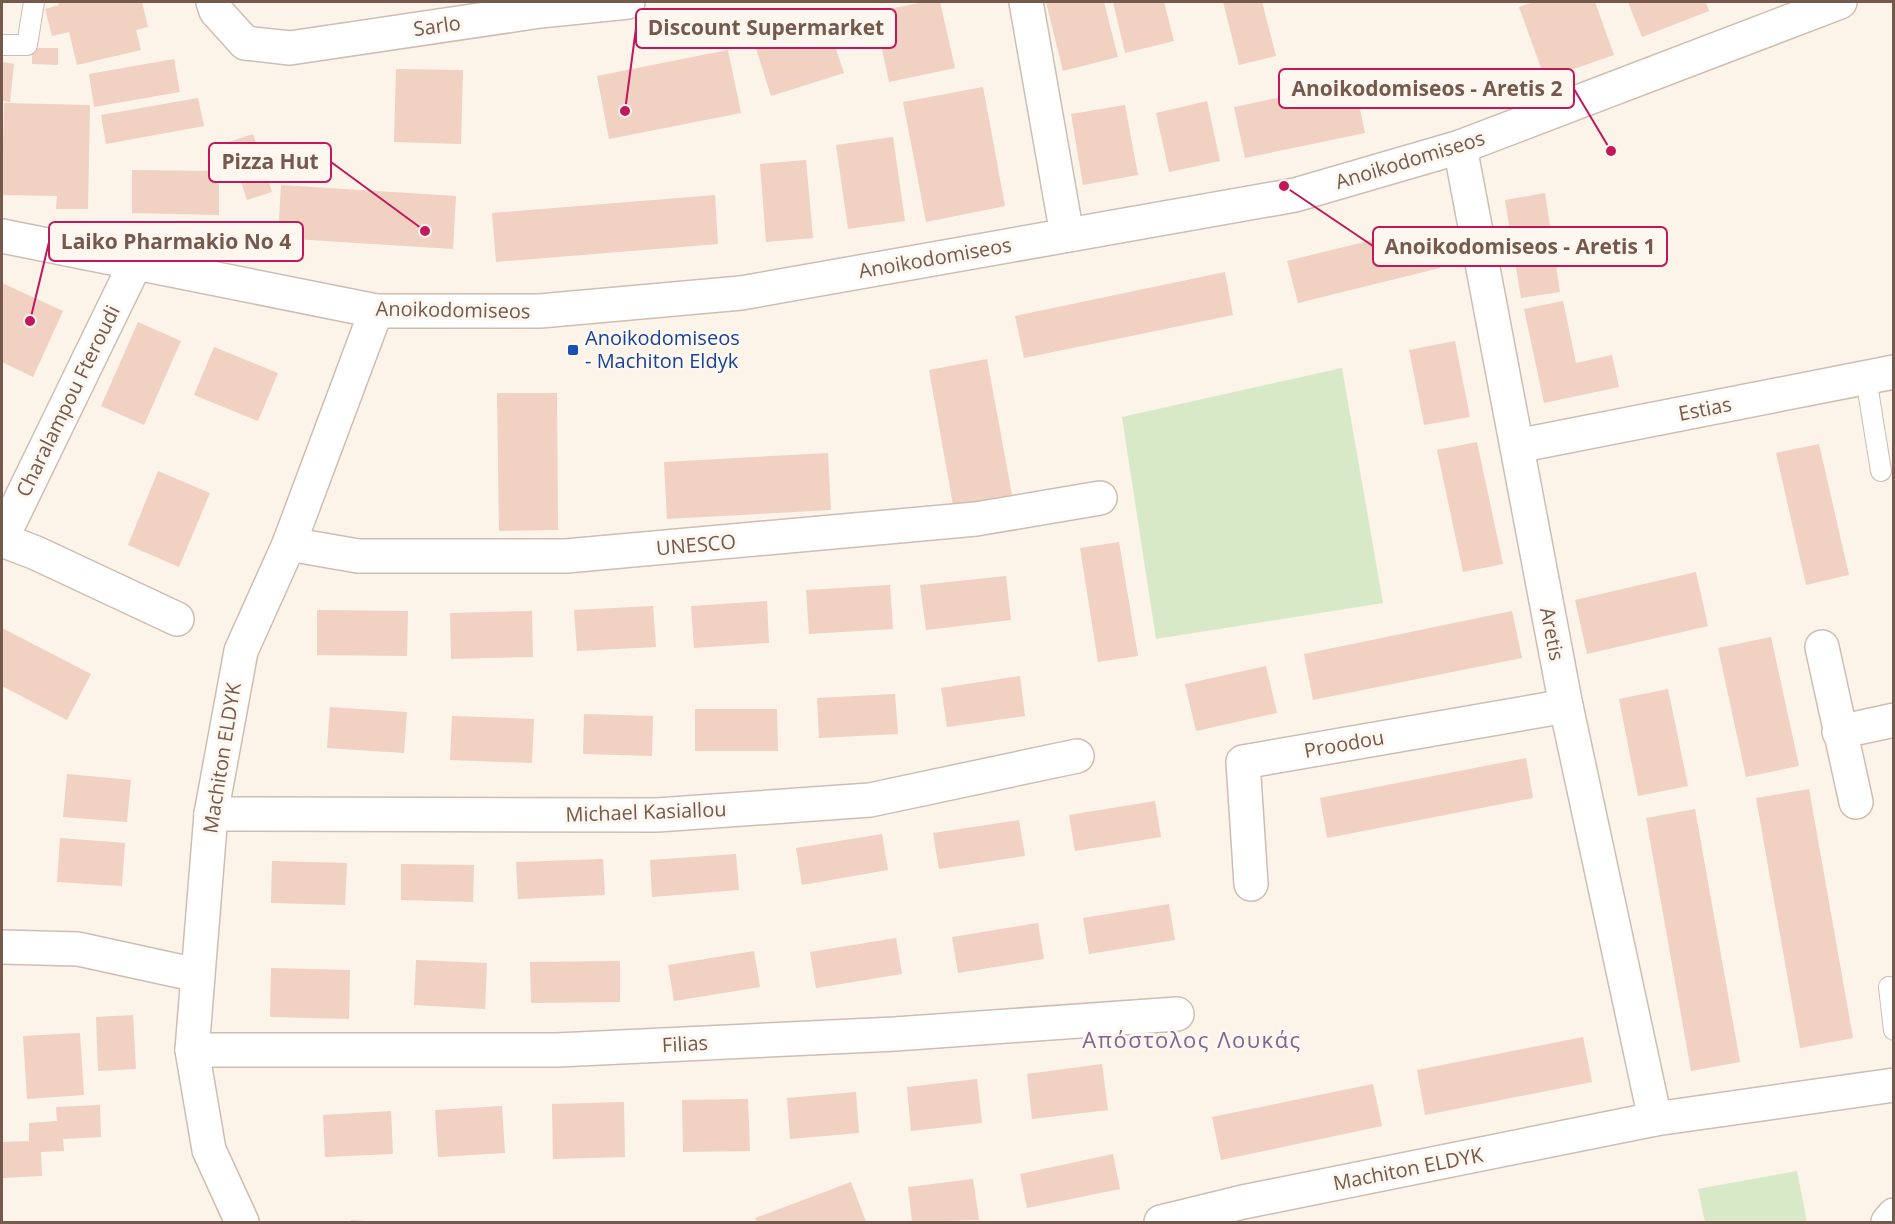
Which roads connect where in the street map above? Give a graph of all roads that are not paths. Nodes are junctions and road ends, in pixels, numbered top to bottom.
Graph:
1 (34, 2) edge
2 (213, 2) edge
3 (628, 2) edge
4 (1026, 2) edge
5 (1840, 2) edge
6 (496, 9) edge
7 (2, 45) edge
8 (1460, 147) junction
9 (1067, 235) junction
10 (2, 236) edge
11 (135, 264) junction
12 (376, 311) junction
13 (1880, 375) edge
14 (1517, 446) junction
15 (1881, 471) dead end
16 (1100, 498) dead end
17 (2, 539) edge
18 (289, 544) junction
19 (177, 619) dead end
20 (1822, 647) dead end
21 (1566, 705) junction
22 (1893, 720) edge
23 (1839, 732) junction
24 (1077, 756) dead end
25 (1856, 802) dead end
26 (211, 814) junction
27 (1251, 884) dead end
28 (2, 947) edge
29 (197, 975) junction
30 (1889, 987) dead end
31 (1177, 1014) dead end
32 (1893, 1030) edge
33 (192, 1050) junction
34 (1893, 1085) edge
35 (1655, 1119) junction
36 (1246, 1212) edge
37 (1893, 1215) edge
38 (242, 1222) edge
39 (1161, 1222) edge
40 (1888, 1222) edge

1 - 7 lane
2 - 6 street, Sarlo
3 - 6 street, Sarlo
4 - 9 street
5 - 8 street, Anoikodomiseos
8 - 9 street, Anoikodomiseos
8 - 14 street, Aretis
9 - 12 street, Anoikodomiseos
10 - 11 street, Anoikodomiseos
11 - 12 street, Anoikodomiseos
11 - 17 street, Charalampou Fteroudi
12 - 18 street, Machiton ELDYK
13 - 14 street, Estias
13 - 15 lane
14 - 21 street, Aretis
16 - 18 street, UNESCO
17 - 19 street
18 - 26 street, Machiton ELDYK
20 - 23 street
21 - 27 street, Proodou
21 - 35 street, Aretis
22 - 23 street
23 - 25 street
24 - 26 street, Michael Kasiallou
26 - 29 street, Machiton ELDYK
28 - 29 street
29 - 33 street, Machiton ELDYK
30 - 32 lane
31 - 33 street, Filias
33 - 38 street, Machiton ELDYK
34 - 35 street, Machiton ELDYK
35 - 36 street, Machiton ELDYK
36 - 39 street, Machiton ELDYK
37 - 40 street

